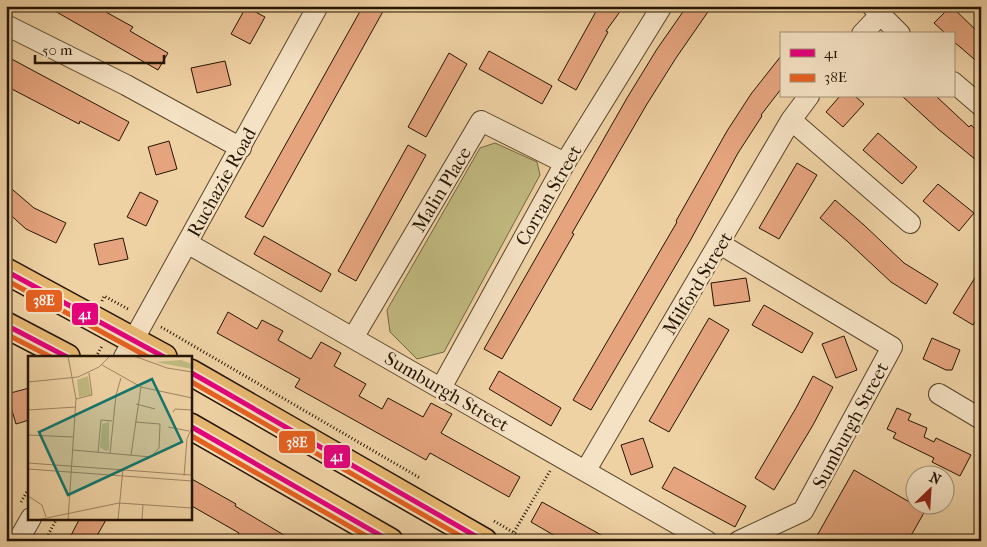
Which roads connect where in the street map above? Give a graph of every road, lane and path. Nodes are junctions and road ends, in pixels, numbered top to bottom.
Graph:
1 (318, 6) edge
2 (662, 6) edge
3 (876, 11) edge
4 (6, 25) edge
5 (863, 32) edge
6 (898, 32) edge
7 (954, 83) edge
8 (808, 98) edge
9 (981, 106) edge
10 (791, 120) junction
11 (240, 148) junction
12 (564, 163) junction
13 (910, 223) dead end
14 (187, 244) junction
15 (720, 244) junction
16 (6, 271) edge
17 (6, 325) edge
18 (134, 338) edge
19 (353, 338) junction
20 (65, 356) edge
21 (162, 356) edge
22 (171, 356) edge
23 (191, 366) edge
24 (191, 373) edge
25 (441, 388) junction
26 (939, 394) dead end
27 (981, 419) edge
28 (191, 427) edge
29 (559, 456) junction
30 (586, 470) junction
31 (421, 479) dead end
32 (30, 520) edge
33 (56, 520) edge
34 (514, 532) junction
35 (483, 535) edge
36 (18, 541) edge
37 (45, 541) edge
38 (390, 541) edge
39 (528, 541) edge
40 (707, 541) edge
41 (739, 541) edge

1 - 11 street, Ruchazie Road
2 - 12 street, Corran Street
3 - 5 street
3 - 6 street
4 - 11 street
7 - 9 street
8 - 10 street, Milford Street
10 - 13 street
10 - 15 street, Milford Street
11 - 14 street, Ruchazie Road
12 - 19 street, Malin Place
12 - 25 street, Corran Street
14 - 18 street, Ruchazie Road
14 - 19 street, Sumburgh Street
15 - 30 street, Milford Street
15 - 41 street, Sumburgh Street
16 - 18 main road
17 - 20 main road
18 - 21 main road
18 - 22 path
19 - 25 street, Sumburgh Street
23 - 31 path
24 - 35 main road
25 - 29 street, Sumburgh Street
26 - 27 street
28 - 38 main road
29 - 30 street, Sumburgh Street
29 - 34 path
30 - 40 street, Sumburgh Street
32 - 36 street
33 - 37 path
34 - 35 path
34 - 39 path

